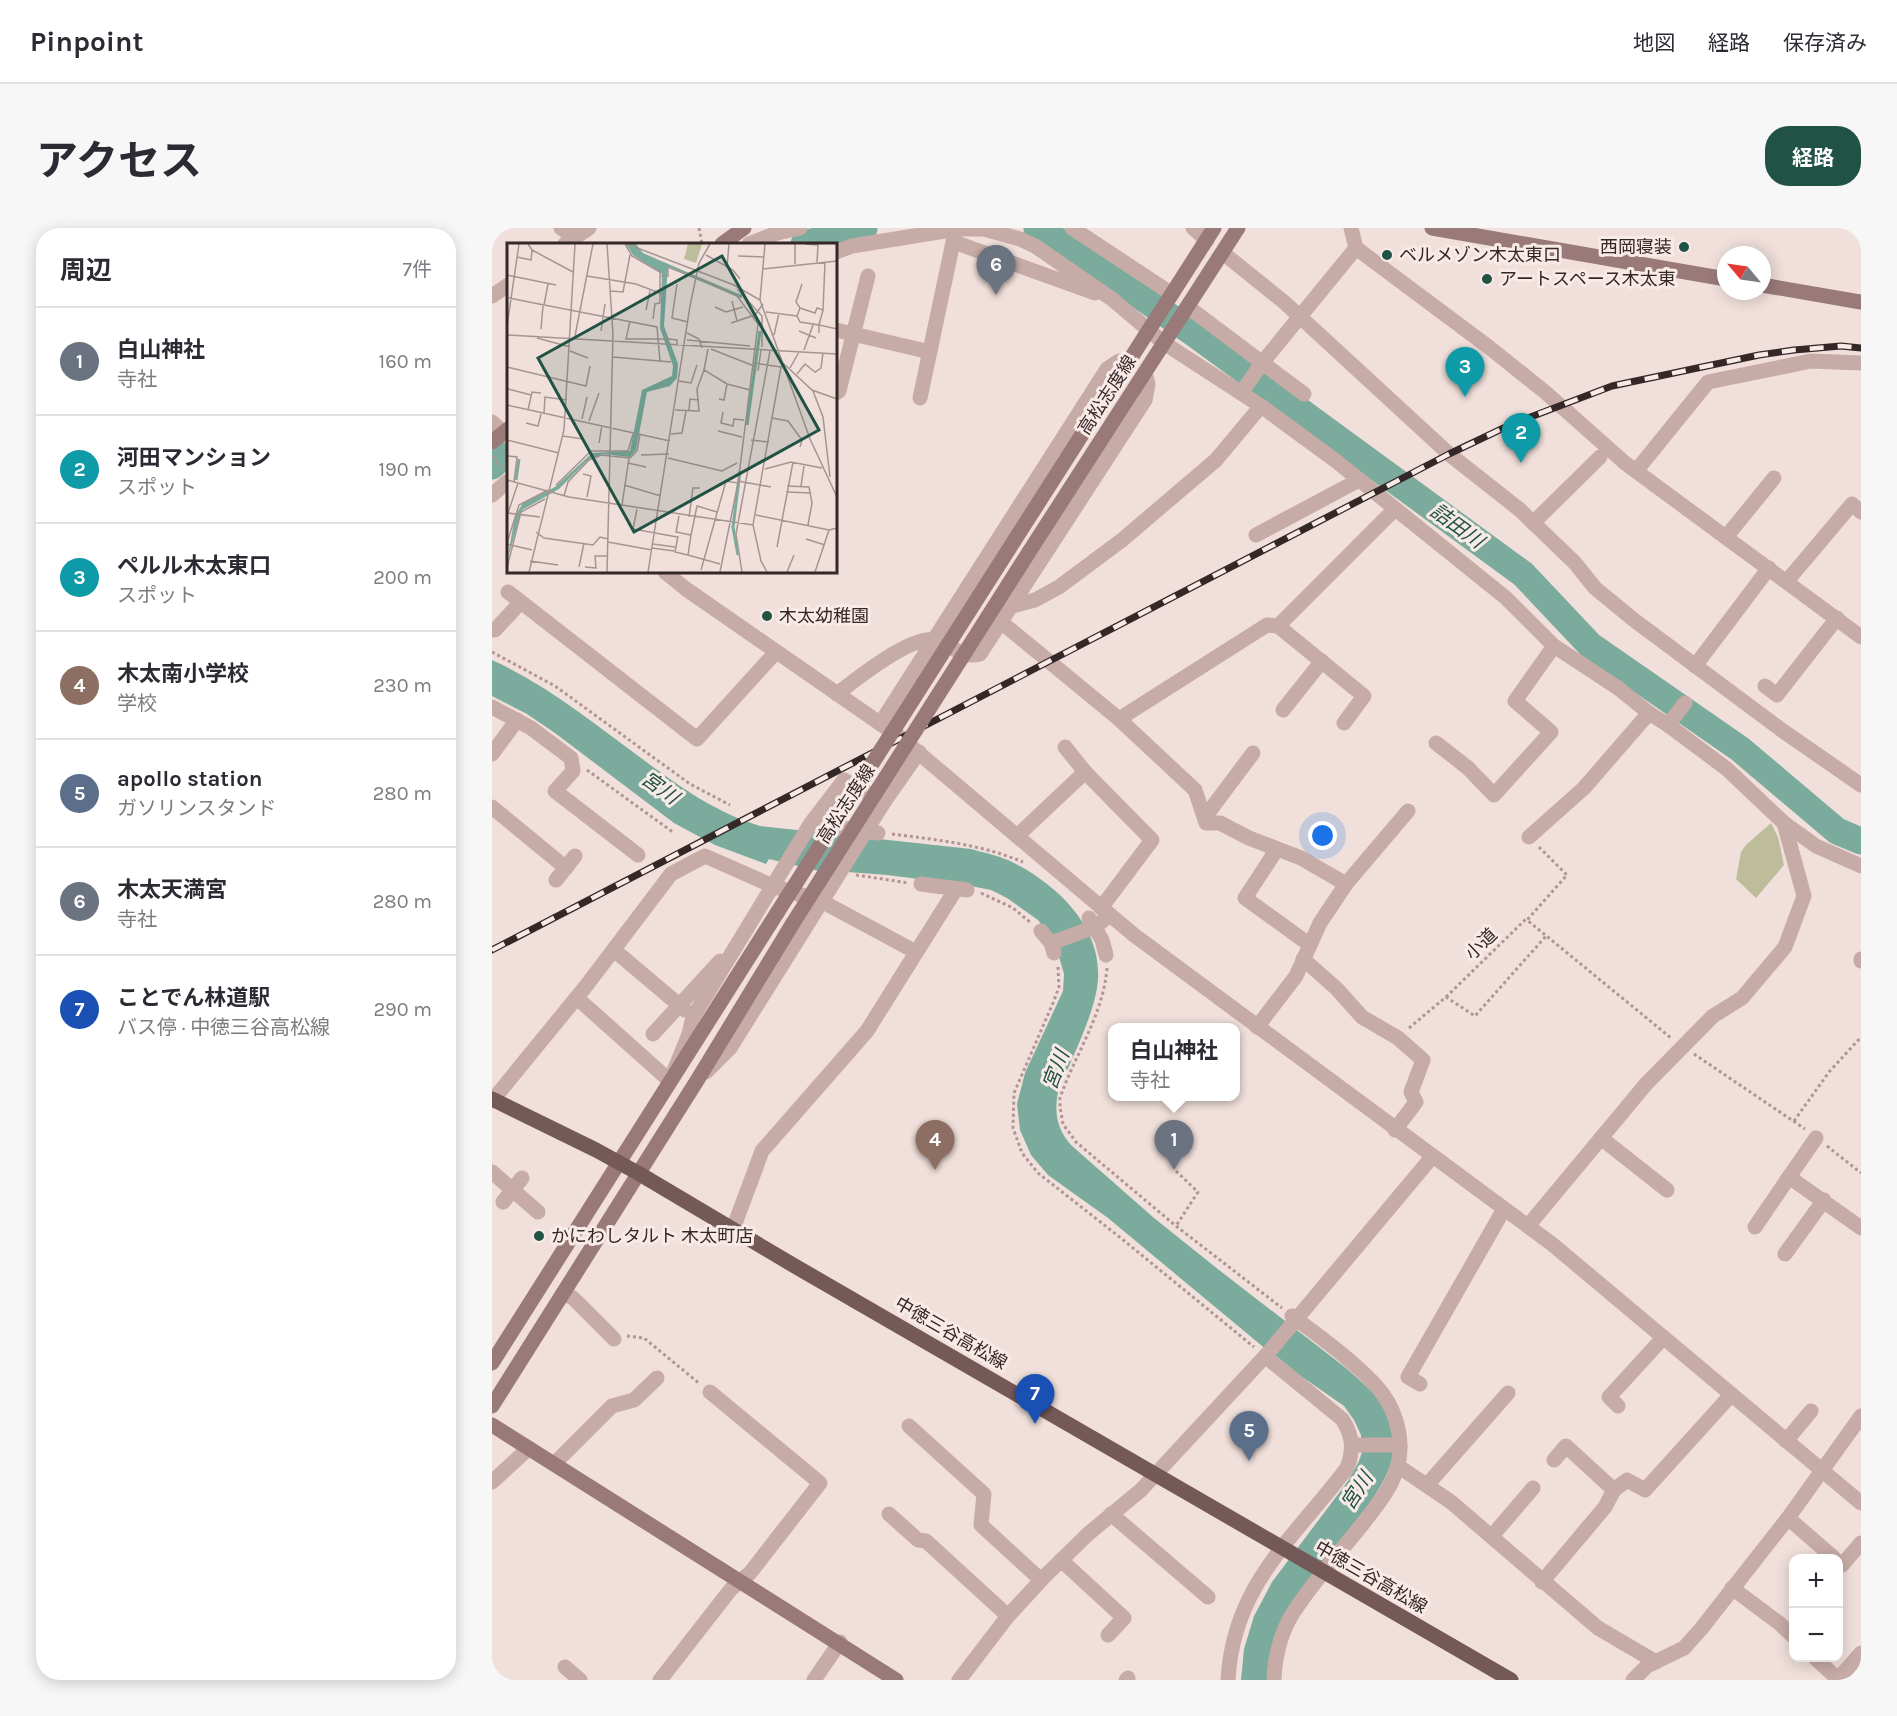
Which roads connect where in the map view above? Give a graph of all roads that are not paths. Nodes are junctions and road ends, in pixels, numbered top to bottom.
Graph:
1 (561, 228) edge
2 (589, 228) edge
3 (744, 228) edge
4 (800, 228) edge
5 (1072, 228) edge
6 (1193, 228) edge
7 (1238, 228) edge
8 (1351, 228) edge
9 (1432, 228) edge
10 (956, 233) edge
11 (1210, 234) edge
12 (570, 241) edge
13 (723, 243) edge
14 (752, 243) edge
15 (1356, 248) junction
16 (837, 252) edge
17 (1223, 253) junction
18 (868, 276) dead end
19 (1717, 277) edge
20 (507, 286) edge
21 (1771, 287) edge
22 (492, 296) edge
23 (1169, 297) junction
24 (1112, 299) junction
25 (1861, 302) edge
26 (1187, 309) junction
27 (1300, 317) junction
28 (1149, 327) junction
29 (837, 330) edge
30 (853, 334) junction
31 (1166, 340) junction
32 (930, 352) junction
33 (1130, 360) junction
34 (1262, 363) junction
35 (1861, 363) edge
36 (1145, 372) junction
37 (837, 392) edge
38 (1241, 393) junction
39 (1304, 394) dead end
40 (920, 398) dead end
41 (1261, 406) junction
42 (492, 422) edge
43 (503, 435) edge
44 (1600, 457) dead end
45 (1636, 471) junction
46 (1774, 478) dead end
47 (1359, 480) junction
48 (507, 482) edge
49 (492, 495) edge
50 (1395, 508) junction
51 (1861, 512) edge
52 (1533, 523) junction
53 (1256, 535) dead end
54 (1726, 537) junction
55 (1769, 568) junction
56 (666, 573) edge
57 (1787, 581) junction
58 (508, 592) dead end
59 (520, 603) junction
60 (1012, 606) junction
61 (1837, 618) junction
62 (1001, 622) junction
63 (1278, 626) junction
64 (495, 630) dead end
65 (1861, 637) edge
66 (933, 640) junction
67 (1554, 646) junction
68 (776, 652) junction
69 (1322, 661) junction
70 (1695, 666) junction
71 (1765, 686) dead end
72 (837, 694) junction
73 (1685, 703) dead end
74 (492, 707) edge
75 (1283, 710) dead end
76 (1649, 713) junction
77 (1119, 719) junction
78 (517, 720) junction
79 (1344, 723) dead end
80 (880, 724) junction
81 (1668, 724) junction
82 (1436, 743) dead end
83 (1065, 747) dead end
84 (919, 752) junction
85 (1253, 753) dead end
86 (492, 754) edge
87 (1085, 772) junction
88 (1861, 785) edge
89 (884, 802) junction
90 (492, 807) edge
91 (1408, 811) dead end
92 (1205, 817) junction
93 (811, 823) junction
94 (1784, 823) junction
95 (872, 832) junction
96 (1017, 836) junction
97 (1529, 837) road end
98 (1277, 849) junction
99 (639, 855) dead end
100 (1861, 866) edge
101 (784, 870) junction
102 (846, 874) junction
103 (556, 880) dead end
104 (921, 884) road end
105 (1346, 884) junction
106 (773, 886) junction
107 (823, 902) junction
108 (1106, 911) junction
109 (1091, 925) junction
110 (740, 940) junction
111 (1051, 942) road end
112 (614, 950) junction
113 (916, 952) junction
114 (1307, 952) junction
115 (1106, 955) road end
116 (577, 998) junction
117 (678, 1005) junction
118 (693, 1017) junction
119 (1257, 1027) junction
120 (653, 1034) dead end
121 (698, 1078) junction
122 (670, 1081) junction
123 (493, 1100) edge
124 (1395, 1130) junction
125 (1601, 1138) junction
126 (1816, 1138) road end
127 (1432, 1157) junction
128 (618, 1162) junction
129 (492, 1172) edge
130 (638, 1173) junction
131 (1790, 1177) junction
132 (1667, 1190) dead end
133 (1824, 1200) junction
134 (1504, 1209) junction
135 (538, 1212) dead end
136 (1528, 1226) junction
137 (1755, 1227) dead end
138 (1861, 1228) edge
139 (733, 1229) junction
140 (1785, 1254) dead end
141 (563, 1293) junction
142 (1294, 1320) junction
143 (1663, 1338) junction
144 (614, 1339) road end
145 (1267, 1355) junction
146 (492, 1363) edge
147 (657, 1378) dead end
148 (1420, 1384) dead end
149 (710, 1392) road end
150 (1508, 1393) dead end
151 (1731, 1395) junction
152 (492, 1406) edge
153 (1618, 1406) dead end
154 (1811, 1411) dead end
155 (1861, 1416) edge
156 (492, 1425) edge
157 (909, 1426) dead end
158 (1786, 1441) junction
159 (1397, 1444) junction
160 (1354, 1445) junction
161 (530, 1448) junction
162 (1554, 1460) dead end
163 (554, 1464) junction
164 (1398, 1466) junction
165 (1821, 1472) junction
166 (1157, 1474) junction
167 (492, 1482) edge
168 (1426, 1485) junction
169 (1533, 1488) dead end
170 (1614, 1491) junction
171 (1861, 1503) edge
172 (889, 1514) dead end
173 (1111, 1514) junction
174 (1788, 1518) junction
175 (1492, 1536) junction
176 (1861, 1544) edge
177 (1284, 1548) junction
178 (1827, 1554) edge
179 (1061, 1560) junction
180 (1843, 1560) edge
181 (1322, 1571) junction
182 (1041, 1580) junction
183 (740, 1581) junction
184 (1542, 1582) junction
185 (1732, 1588) junction
186 (1208, 1597) dead end
187 (1008, 1616) junction
188 (1789, 1632) edge
189 (1108, 1635) dead end
190 (840, 1642) junction
191 (1861, 1653) edge
192 (1656, 1662) junction
193 (1819, 1662) edge
194 (566, 1667) dead end
195 (580, 1680) edge
196 (660, 1680) edge
197 (814, 1680) edge
198 (896, 1680) edge
199 (959, 1680) edge
200 (1228, 1680) edge
201 (1274, 1680) edge
202 (1511, 1680) edge
203 (1634, 1680) edge
204 (1838, 1680) edge

1 - 12 street
2 - 12 street
3 - 13 main road
4 - 14 street
5 - 23 street
6 - 11 street
7 - 17 main road, 高松志度線
8 - 15 street
9 - 19 main road
10 - 16 street
10 - 24 street
10 - 24 street
10 - 32 street
11 - 23 main road, 高松志度線
15 - 27 street
15 - 45 street
17 - 26 main road, 高松志度線
17 - 27 street
18 - 30 street
20 - 22 street
21 - 25 main road
23 - 28 main road, 高松志度線
24 - 28 street
26 - 31 main road, 高松志度線
26 - 34 street
27 - 34 street
27 - 52 street
28 - 31 street
28 - 33 main road, 高松志度線
29 - 30 street
30 - 32 street
30 - 37 street
31 - 36 main road, 高松志度線
31 - 38 street
32 - 40 street
33 - 66 street
33 - 122 main road, 高松志度線, bridge
34 - 38 street
34 - 39 street
35 - 45 street
36 - 60 street
36 - 121 main road, 高松志度線, bridge
38 - 41 street
41 - 47 street
41 - 60 street
42 - 43 street
44 - 52 street
45 - 54 street
46 - 54 street
47 - 50 street
47 - 53 street
48 - 49 street
50 - 63 street
50 - 67 street
51 - 57 street
52 - 70 street
54 - 55 street
55 - 57 street
55 - 70 street
56 - 68 street
57 - 61 street
58 - 59 street
59 - 64 street
59 - 68 street
60 - 62 street
61 - 65 street
61 - 71 street
62 - 66 street
62 - 77 street
63 - 69 street
63 - 77 street
66 - 72 street
66 - 80 street
67 - 76 street
67 - 82 street
68 - 72 street
69 - 75 street
69 - 79 street
70 - 88 street
72 - 80 street
73 - 81 street
74 - 78 street
76 - 81 street
76 - 97 street
77 - 92 street
78 - 86 street
78 - 99 street
80 - 84 street
81 - 94 street
83 - 87 street
84 - 89 street
84 - 96 street
85 - 92 street
87 - 96 street
87 - 108 street
89 - 93 street
89 - 95 street
90 - 103 street
91 - 105 street
92 - 98 street
93 - 95 street
93 - 101 street
94 - 100 street
94 - 125 street
95 - 102 street
96 - 108 street
98 - 105 street
98 - 114 street
101 - 102 street
101 - 106 street
102 - 107 street
104 - 113 street
105 - 114 street
106 - 107 street
106 - 110 street
106 - 112 street
107 - 113 street
107 - 121 street
108 - 109 street
108 - 119 street
109 - 111 street
109 - 115 street
110 - 117 street
110 - 118 street
112 - 116 street
112 - 117 street
113 - 139 street
114 - 119 street
114 - 124 street
116 - 122 street
116 - 123 street
117 - 118 street
117 - 120 street
118 - 122 street
119 - 124 street
121 - 130 main road, 高松志度線
122 - 128 main road, 高松志度線
123 - 128 main road, 中徳三谷高松線
124 - 127 street
125 - 132 street
125 - 136 street
126 - 131 street
127 - 134 street
127 - 142 street
128 - 130 main road, 中徳三谷高松線
128 - 146 main road, 高松志度線
129 - 135 street
130 - 139 main road, 中徳三谷高松線
130 - 141 main road, 高松志度線
131 - 133 street
131 - 137 street
133 - 138 street
133 - 140 street
134 - 136 street
134 - 148 street
136 - 143 street
139 - 166 main road, 中徳三谷高松線
141 - 144 street
141 - 152 main road, 高松志度線
142 - 145 street
142 - 159 street
143 - 151 street
143 - 153 street
145 - 160 street
145 - 166 street
147 - 163 street
149 - 183 street
150 - 168 street
151 - 158 street
151 - 170 street
154 - 158 street
155 - 165 street
156 - 161 main road
157 - 182 street
158 - 165 street
159 - 160 street
159 - 164 street
160 - 177 street
161 - 163 main road
161 - 167 street
162 - 170 street
163 - 183 main road
164 - 168 street
164 - 181 street
165 - 171 street
165 - 174 street
166 - 173 street
166 - 177 main road, 中徳三谷高松線
168 - 175 street
169 - 175 street
170 - 184 street
172 - 187 street
173 - 179 street
173 - 186 street
174 - 178 street
174 - 185 street
175 - 184 street
176 - 180 street
177 - 181 main road, 中徳三谷高松線
177 - 200 street
179 - 182 street
179 - 189 street
181 - 201 street
181 - 202 main road, 中徳三谷高松線
182 - 187 street
183 - 190 main road
183 - 196 street
184 - 192 street
185 - 188 street
185 - 192 street
187 - 199 street
190 - 197 street
190 - 198 main road
191 - 204 street
192 - 203 street
193 - 204 street
194 - 195 street

